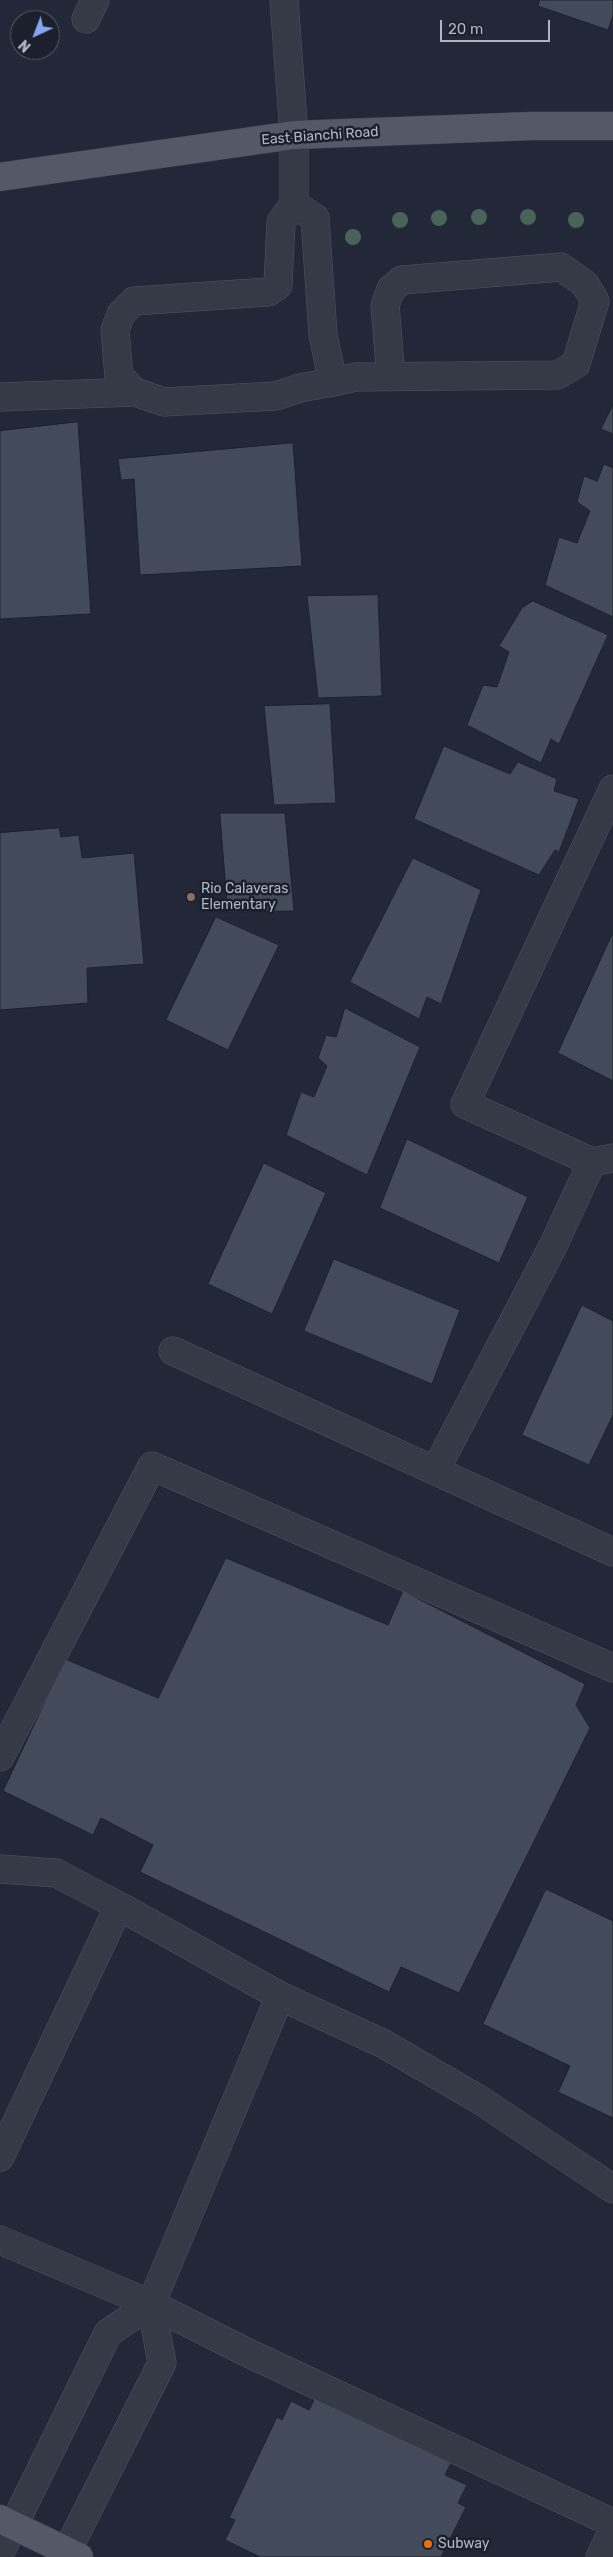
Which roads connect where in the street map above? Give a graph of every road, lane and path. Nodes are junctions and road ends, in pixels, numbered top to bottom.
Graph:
1 (284, 0) edge
2 (613, 126) edge
3 (294, 135) junction
4 (0, 177) edge
5 (294, 204) junction
6 (391, 377) junction
7 (333, 382) junction
8 (135, 392) junction
9 (0, 397) edge
10 (613, 789) edge
11 (602, 1160) edge
12 (173, 1351) dead end
13 (434, 1471) junction
14 (613, 1552) edge
15 (613, 1668) edge
16 (0, 1757) edge
17 (0, 1869) edge
18 (120, 1906) junction
19 (280, 1996) junction
20 (0, 2157) edge
21 (613, 2189) edge
22 (0, 2240) edge
23 (151, 2304) junction
24 (7, 2522) edge
25 (613, 2523) edge
26 (613, 2530) edge
27 (0, 2553) edge
28 (70, 2555) edge
29 (600, 2557) edge

1 - 3 street
2 - 3 main road, East Bianchi Road
3 - 4 main road, East Bianchi Road
3 - 5 street
5 - 7 street
5 - 8 street
6 - 6 street
6 - 7 street
7 - 8 street
8 - 9 street
10 - 11 street
11 - 13 street
12 - 13 street
13 - 14 street
15 - 16 street
17 - 18 street
18 - 19 street
18 - 20 street
19 - 21 street
19 - 23 street
22 - 23 street
23 - 24 street
23 - 25 street
23 - 28 street
24 - 27 street
24 - 28 main road
26 - 29 street

